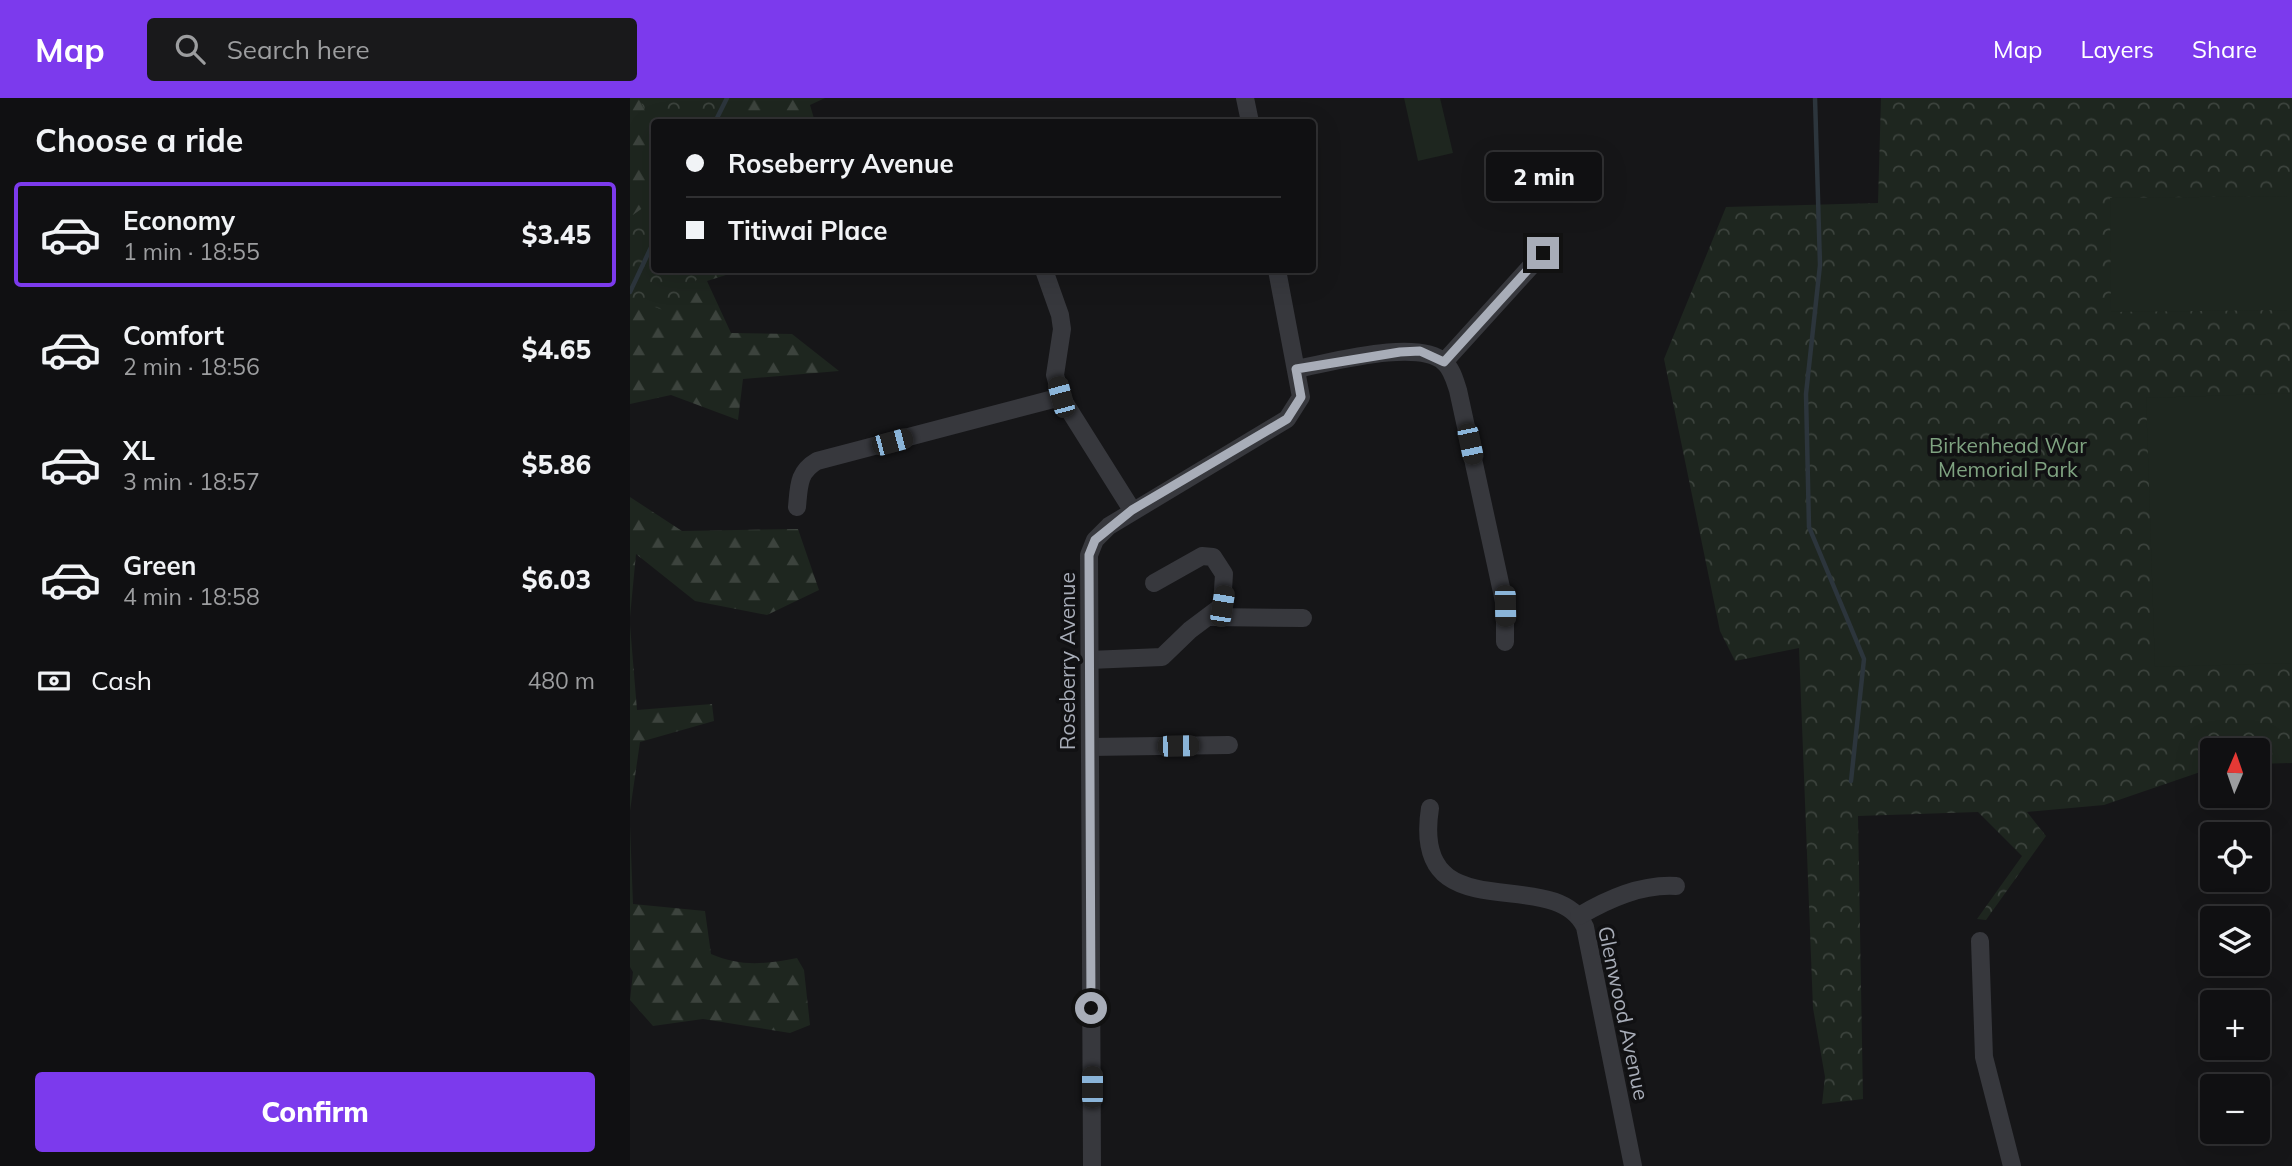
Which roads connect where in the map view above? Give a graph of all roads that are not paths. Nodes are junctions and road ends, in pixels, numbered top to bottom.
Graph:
1 (1245, 98) edge
2 (1249, 119) edge
3 (1543, 253) dead end
4 (1045, 273) edge
5 (1279, 273) edge
6 (1444, 362) junction
7 (1296, 369) junction
8 (1061, 397) junction
9 (797, 507) dead end
10 (1132, 510) junction
11 (1154, 583) dead end
12 (1211, 617) junction
13 (1303, 618) dead end
14 (1505, 642) dead end
15 (1089, 660) junction
16 (1228, 745) dead end
17 (1090, 747) junction
18 (1430, 808) dead end
19 (1676, 886) dead end
20 (1580, 916) junction
21 (1980, 941) dead end
22 (1092, 1166) edge
23 (1633, 1166) edge
24 (2012, 1166) edge

1 - 2 street
3 - 6 street
4 - 8 street
5 - 7 street, Roseberry Avenue
6 - 7 street
6 - 14 street
7 - 10 street, Roseberry Avenue
8 - 9 street
8 - 10 street
10 - 15 street, Roseberry Avenue
11 - 12 street
12 - 13 street
12 - 15 street
15 - 17 street, Roseberry Avenue
16 - 17 street
17 - 22 street, Roseberry Avenue
18 - 20 street, Glenwood Avenue
19 - 20 street
20 - 23 street, Glenwood Avenue
21 - 24 street

